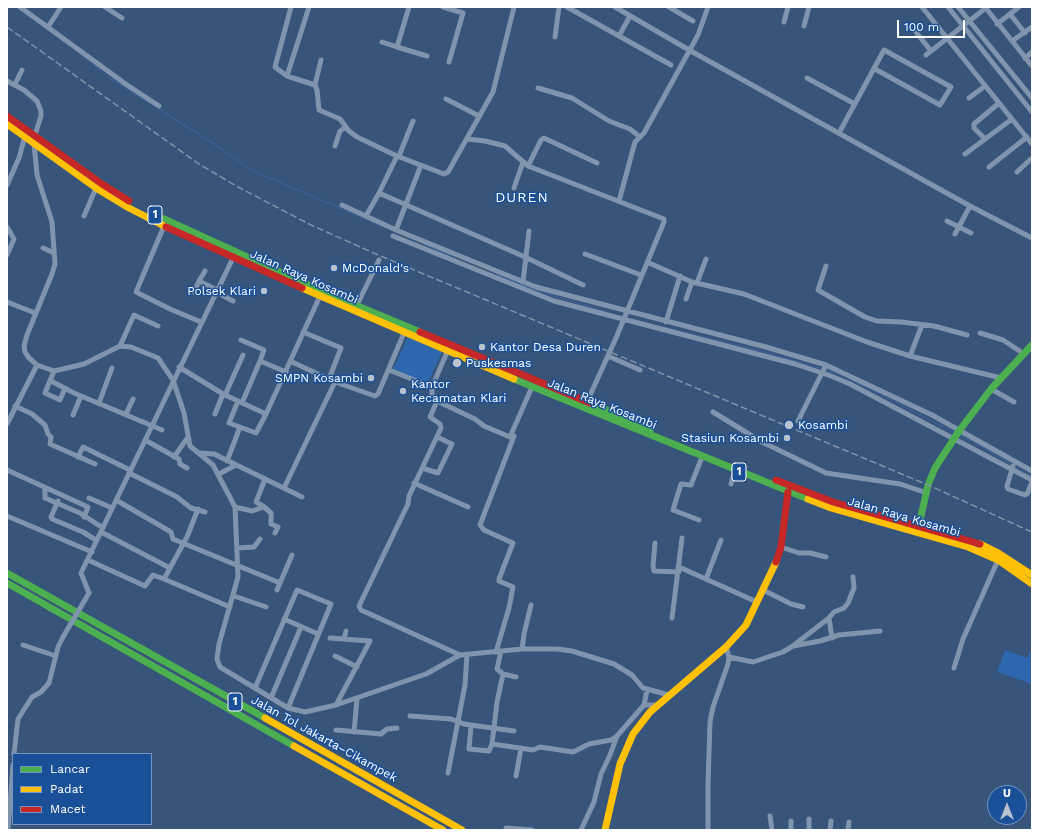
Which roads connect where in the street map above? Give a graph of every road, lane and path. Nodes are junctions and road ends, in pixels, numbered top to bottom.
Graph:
1 (61, 7) edge
2 (105, 7) edge
3 (292, 7) edge
4 (309, 7) edge
5 (409, 7) edge
6 (443, 7) edge
7 (514, 7) edge
8 (559, 7) edge
9 (567, 7) edge
10 (615, 7) edge
11 (669, 7) edge
12 (708, 7) edge
13 (788, 7) edge
14 (809, 7) edge
15 (922, 7) edge
16 (948, 7) edge
17 (958, 7) edge
18 (986, 7) edge
19 (1019, 7) edge
20 (24, 8) edge
21 (1010, 14) junction
22 (630, 16) junction
23 (122, 18) dead end
24 (693, 21) dead end
25 (969, 21) junction
26 (784, 22) dead end
27 (997, 24) junction
28 (804, 26) dead end
29 (964, 26) junction
30 (48, 27) junction
31 (1032, 27) edge
32 (916, 32) dead end
33 (1025, 32) junction
34 (555, 36) dead end
35 (619, 36) junction
36 (946, 38) junction
37 (1012, 41) junction
38 (382, 42) dead end
39 (397, 47) junction
40 (689, 50) junction
41 (931, 51) junction
42 (1032, 52) edge
43 (926, 55) dead end
44 (427, 56) dead end
45 (1025, 58) junction
46 (322, 60) dead end
47 (449, 62) dead end
48 (671, 65) dead end
49 (1032, 66) edge
50 (875, 69) junction
51 (22, 70) dead end
52 (287, 76) junction
53 (807, 78) dead end
54 (7, 81) edge
55 (15, 84) junction
56 (315, 85) junction
57 (986, 86) junction
58 (538, 88) dead end
59 (969, 98) dead end
60 (1032, 98) edge
61 (446, 99) dead end
62 (999, 103) junction
63 (855, 104) junction
64 (160, 106) dead end
65 (1032, 112) edge
66 (7, 116) edge
67 (479, 116) junction
68 (1012, 119) junction
69 (413, 121) dead end
70 (7, 124) edge
71 (346, 127) junction
72 (839, 133) junction
73 (25, 136) junction
74 (640, 137) junction
75 (1026, 137) junction
76 (34, 138) junction
77 (468, 138) junction
78 (985, 139) junction
79 (1032, 144) edge
80 (335, 146) dead end
81 (965, 154) dead end
82 (398, 156) junction
83 (1032, 158) edge
84 (523, 162) junction
85 (597, 163) dead end
86 (421, 165) junction
87 (528, 166) junction
88 (989, 167) dead end
89 (1017, 172) dead end
90 (7, 185) edge
91 (96, 188) junction
92 (514, 188) dead end
93 (379, 193) junction
94 (619, 201) junction
95 (342, 205) dead end
96 (405, 205) junction
97 (970, 206) junction
98 (84, 216) dead end
99 (366, 216) junction
100 (947, 221) dead end
101 (164, 226) junction
102 (7, 227) edge
103 (959, 227) junction
104 (396, 230) junction
105 (529, 231) dead end
106 (971, 233) dead end
107 (955, 234) dead end
108 (393, 236) dead end
109 (1032, 238) edge
110 (415, 241) junction
111 (43, 248) dead end
112 (54, 252) junction
113 (7, 254) edge
114 (585, 254) dead end
115 (525, 257) junction
116 (233, 258) junction
117 (706, 258) dead end
118 (379, 260) dead end
119 (648, 262) junction
120 (826, 266) dead end
121 (205, 270) dead end
122 (484, 270) junction
123 (641, 275) junction
124 (680, 276) junction
125 (199, 281) junction
126 (695, 282) junction
127 (583, 285) dead end
128 (526, 286) junction
129 (534, 290) junction
130 (216, 291) junction
131 (194, 292) dead end
132 (317, 293) junction
133 (686, 299) dead end
134 (233, 301) dead end
135 (574, 301) junction
136 (7, 302) edge
137 (357, 305) junction
138 (35, 313) junction
139 (624, 316) junction
140 (201, 322) junction
141 (666, 322) junction
142 (922, 324) junction
143 (158, 326) dead end
144 (303, 332) junction
145 (404, 333) junction
146 (980, 333) dead end
147 (967, 336) dead end
148 (241, 340) dead end
149 (1032, 345) edge
150 (120, 346) junction
151 (449, 348) junction
152 (1024, 354) junction
153 (243, 355) dead end
154 (608, 356) junction
155 (910, 356) junction
156 (260, 361) junction
157 (290, 361) junction
158 (37, 365) junction
159 (179, 367) junction
160 (112, 368) dead end
161 (824, 369) junction
162 (389, 370) junction
163 (640, 370) dead end
164 (54, 371) junction
165 (286, 372) junction
166 (1000, 378) junction
167 (329, 379) junction
168 (173, 380) junction
169 (50, 381) junction
170 (335, 382) junction
171 (432, 387) junction
172 (532, 387) junction
173 (65, 388) junction
174 (991, 389) junction
175 (224, 394) junction
176 (81, 396) junction
177 (133, 399) dead end
178 (437, 401) junction
179 (240, 402) junction
180 (587, 402) junction
181 (1014, 402) dead end
182 (99, 403) junction
183 (15, 406) junction
184 (713, 412) dead end
185 (126, 414) junction
186 (215, 414) dead end
187 (266, 414) junction
188 (73, 415) dead end
189 (930, 420) junction
190 (798, 421) dead end
191 (7, 424) edge
192 (152, 426) junction
193 (240, 427) junction
194 (162, 430) dead end
195 (956, 435) junction
196 (514, 436) dead end
197 (188, 437) junction
198 (437, 437) junction
199 (145, 440) junction
200 (200, 454) junction
201 (78, 457) junction
202 (174, 457) junction
203 (702, 457) junction
204 (228, 461) junction
205 (95, 464) dead end
206 (236, 465) junction
207 (1013, 465) junction
208 (187, 468) dead end
209 (422, 468) junction
210 (7, 470) edge
211 (735, 470) junction
212 (1032, 471) edge
213 (130, 472) junction
214 (219, 474) junction
215 (265, 479) junction
216 (1032, 481) edge
217 (414, 483) junction
218 (731, 484) dead end
219 (284, 488) junction
220 (45, 489) junction
221 (788, 492) junction
222 (927, 493) junction
223 (61, 495) junction
224 (302, 497) dead end
225 (89, 498) dead end
226 (116, 500) junction
227 (58, 503) junction
228 (263, 506) junction
229 (235, 507) junction
230 (468, 507) dead end
231 (112, 508) junction
232 (198, 509) junction
233 (205, 512) dead end
234 (7, 516) edge
235 (84, 517) junction
236 (699, 520) dead end
237 (919, 525) junction
238 (102, 530) junction
239 (275, 533) dead end
240 (682, 538) dead end
241 (260, 539) dead end
242 (96, 540) junction
243 (721, 540) dead end
244 (655, 543) dead end
245 (183, 544) junction
246 (781, 547) junction
247 (237, 548) junction
248 (92, 552) junction
249 (292, 555) dead end
250 (826, 556) dead end
251 (88, 560) junction
252 (998, 560) junction
253 (238, 565) junction
254 (170, 568) junction
255 (679, 570) junction
256 (7, 573) edge
257 (1032, 575) edge
258 (853, 577) dead end
259 (706, 578) junction
260 (164, 579) junction
261 (7, 583) edge
262 (280, 583) junction
263 (1032, 584) edge
264 (277, 590) dead end
265 (763, 590) junction
266 (234, 596) junction
267 (757, 602) junction
268 (531, 605) dead end
269 (230, 607) junction
270 (266, 607) dead end
271 (803, 607) dead end
272 (672, 618) dead end
273 (829, 618) junction
274 (284, 619) junction
275 (301, 627) junction
276 (346, 631) dead end
277 (880, 631) dead end
278 (318, 634) junction
279 (330, 638) dead end
280 (832, 638) junction
281 (344, 639) junction
282 (23, 645) dead end
283 (793, 646) junction
284 (726, 647) junction
285 (522, 649) junction
286 (498, 651) junction
287 (460, 654) junction
288 (467, 655) junction
289 (56, 656) junction
290 (335, 656) dead end
291 (729, 657) junction
292 (356, 667) junction
293 (954, 668) dead end
294 (503, 674) junction
295 (516, 677) dead end
296 (254, 688) junction
297 (647, 690) junction
298 (669, 695) junction
299 (271, 698) junction
300 (357, 699) junction
301 (336, 705) junction
302 (644, 705) junction
303 (657, 705) junction
304 (288, 708) junction
305 (410, 716) dead end
306 (458, 723) junction
307 (471, 726) junction
308 (397, 728) dead end
309 (494, 728) junction
310 (336, 730) dead end
311 (514, 731) dead end
312 (354, 732) junction
313 (617, 736) junction
314 (492, 744) junction
315 (521, 748) junction
316 (14, 753) edge
317 (448, 774) dead end
318 (516, 776) dead end
319 (12, 778) edge
320 (770, 816) dead end
321 (809, 819) dead end
322 (791, 821) dead end
323 (831, 821) dead end
324 (849, 822) dead end
325 (506, 828) dead end
326 (8, 830) edge
327 (443, 830) edge
328 (462, 830) edge
329 (532, 830) edge
330 (581, 830) edge
331 (605, 830) edge
332 (708, 830) edge
333 (772, 830) edge
334 (791, 830) edge
335 (810, 830) edge
336 (830, 830) edge
337 (848, 830) edge

1 - 30 street
2 - 23 street
3 - 52 street
4 - 52 street
5 - 39 street
6 - 47 street
7 - 67 street
8 - 34 street
9 - 35 street
10 - 22 street
11 - 24 street
12 - 40 street
13 - 26 street
14 - 28 street
15 - 36 street
16 - 29 street
17 - 25 street
18 - 25 street
18 - 27 street
19 - 21 street
20 - 30 street
21 - 27 street
21 - 33 street
22 - 35 street
22 - 40 street
25 - 29 street
25 - 60 street
27 - 37 street
29 - 36 street
29 - 65 street
30 - 64 street
31 - 33 street
32 - 41 street
33 - 37 street
35 - 48 street
36 - 41 street
36 - 57 street
37 - 45 street
38 - 39 street
39 - 44 street
40 - 72 street
40 - 74 street
41 - 43 street
42 - 45 street
45 - 49 street
46 - 56 street
50 - 50 street
50 - 63 street
51 - 55 street
52 - 56 street
53 - 63 street
54 - 55 street
55 - 76 street
56 - 71 street
57 - 59 street
57 - 62 street
58 - 74 street
61 - 67 street
62 - 68 street
62 - 78 street
63 - 72 street
66 - 76 main road, Jalan Raya Kosambi / 1
67 - 77 street
68 - 75 street
68 - 78 street
69 - 82 street
70 - 73 main road, Jalan Raya Kosambi / 1
71 - 80 street
71 - 82 street
72 - 97 street
73 - 76 main road, Jalan Raya Kosambi / 1
73 - 90 street
74 - 94 street
75 - 79 street
75 - 88 street
76 - 91 main road, Jalan Raya Kosambi / 1
76 - 112 street
76 - 132 main road, Jalan Raya Kosambi / 1
77 - 84 street
77 - 86 street
78 - 81 street
82 - 86 street
82 - 93 street
83 - 89 street
84 - 87 street
84 - 92 street
85 - 87 street
86 - 96 street
87 - 94 street
91 - 98 street
91 - 101 main road, Jalan Raya Kosambi / 1
93 - 96 street
93 - 99 street
94 - 119 street
95 - 99 street
96 - 104 street
96 - 115 street
97 - 103 street
97 - 109 street
99 - 104 street
100 - 103 street
101 - 116 main road, Jalan Raya Kosambi / 1
101 - 140 street
102 - 113 street
103 - 106 street
103 - 107 street
104 - 110 street
105 - 115 street
108 - 110 street
110 - 122 street
110 - 122 street
111 - 112 street
112 - 138 street
114 - 123 street
115 - 127 street
115 - 128 street
116 - 130 street
116 - 132 main road, Jalan Raya Kosambi / 1
117 - 126 street
118 - 137 street
119 - 123 street
119 - 124 street
120 - 142 street
121 - 125 street
122 - 128 street
122 - 128 street
123 - 139 street
124 - 126 street
124 - 141 street
125 - 130 street
125 - 131 street
126 - 133 street
126 - 155 street
128 - 129 street
129 - 135 street
129 - 135 street
130 - 134 street
130 - 140 street
132 - 137 main road, Jalan Raya Kosambi / 1
132 - 144 street
132 - 145 main road, Jalan Raya Kosambi / 1
135 - 139 street
135 - 139 street
136 - 138 street
137 - 151 main road, Jalan Raya Kosambi / 1
138 - 158 street
139 - 141 street
139 - 154 street
139 - 161 street
140 - 159 street
141 - 161 street
142 - 147 street
142 - 155 street
143 - 150 street
144 - 157 street
144 - 167 street
145 - 151 main road, Jalan Raya Kosambi / 1
145 - 162 street
146 - 152 street
148 - 156 street
149 - 152 main road
150 - 164 street
150 - 168 street
151 - 171 street
151 - 172 main road, Jalan Raya Kosambi / 1
151 - 180 main road, Jalan Raya Kosambi / 1
152 - 166 main road
153 - 175 street
154 - 163 street
154 - 180 street
155 - 166 street
156 - 165 street
156 - 179 street
157 - 165 street
157 - 167 street
158 - 164 street
158 - 183 street
159 - 168 street
159 - 175 street
160 - 182 street
161 - 189 street
161 - 189 street
161 - 190 street
162 - 170 street
162 - 171 street
164 - 169 street
165 - 187 street
166 - 174 main road
167 - 170 street
168 - 192 street
168 - 197 street
169 - 173 street
169 - 173 street
170 - 219 street
171 - 178 street
172 - 178 street
172 - 203 main road, Jalan Raya Kosambi / 1
173 - 176 street
174 - 181 street
174 - 195 main road
175 - 179 street
175 - 186 street
176 - 182 street
176 - 188 street
177 - 185 street
178 - 198 street
179 - 187 street
179 - 193 street
180 - 237 main road, Jalan Raya Kosambi / 1
182 - 185 street
183 - 191 street
183 - 201 street
184 - 222 street
185 - 192 street
187 - 193 street
189 - 195 street
189 - 195 street
192 - 194 street
192 - 199 street
193 - 204 street
195 - 207 street
195 - 207 street
195 - 222 main road
196 - 286 street
197 - 200 street
197 - 202 street
198 - 209 street
198 - 209 street
199 - 202 street
199 - 213 street
200 - 204 street
200 - 214 street
201 - 205 street
201 - 213 street
202 - 208 street
203 - 211 main road, Jalan Raya Kosambi / 1
203 - 236 street
204 - 206 street
204 - 214 street
206 - 214 street
206 - 215 street
207 - 212 street
207 - 216 street
207 - 216 street
209 - 217 street
210 - 220 street
211 - 218 street
211 - 221 main road, Jalan Raya Kosambi / 1
213 - 226 street
213 - 232 street
214 - 229 street
215 - 219 street
215 - 228 street
217 - 230 street
217 - 287 street
219 - 224 street
220 - 223 street
220 - 227 street
221 - 246 main road
221 - 252 main road, Jalan Raya Kosambi / 1
222 - 237 main road
223 - 227 street
223 - 235 street
225 - 231 street
226 - 231 street
226 - 245 street
227 - 235 street
227 - 242 street
228 - 229 street
228 - 239 street
229 - 247 street
231 - 238 street
232 - 233 street
232 - 245 street
234 - 248 street
235 - 238 street
237 - 257 main road, Jalan Raya Kosambi / 1
238 - 242 street
238 - 254 street
240 - 255 street
241 - 247 street
242 - 248 street
243 - 259 street
244 - 255 street
245 - 253 street
245 - 254 street
246 - 250 street
246 - 265 main road
247 - 253 street
248 - 251 street
249 - 262 street
251 - 260 street
251 - 289 street, bridge
252 - 263 main road, Jalan Raya Kosambi / 1
252 - 293 street
253 - 262 street
253 - 266 street
254 - 260 street
255 - 259 street
255 - 272 street
256 - 328 main road, Jalan Tol Jakarta–Cikampek / 1
258 - 273 street
259 - 267 street
260 - 269 street
261 - 327 main road, Jalan Tol Jakarta–Cikampek / 1
262 - 264 street
265 - 267 main road
265 - 271 street
266 - 269 street
266 - 270 street
267 - 284 main road
268 - 285 street
269 - 296 street
273 - 280 street
273 - 283 street
274 - 275 street
274 - 278 street
274 - 296 street
275 - 278 street
275 - 299 street
276 - 281 street
277 - 280 street
278 - 304 street
279 - 281 street
280 - 283 street
281 - 292 street
282 - 289 street
283 - 291 street
284 - 291 street
284 - 298 main road
285 - 286 street
285 - 297 street
286 - 288 street
286 - 294 street
287 - 288 street
287 - 300 street
288 - 306 street
289 - 316 street
290 - 292 street
291 - 332 street
292 - 301 street
294 - 295 street
294 - 309 street
296 - 299 street
297 - 298 street
297 - 302 street
298 - 303 main road
299 - 304 street
300 - 301 street
300 - 312 street
301 - 304 street
302 - 303 street
302 - 313 street
303 - 331 main road
305 - 306 street
306 - 307 street
306 - 317 street
307 - 309 street
307 - 314 street
308 - 312 street
309 - 311 street
309 - 314 street
310 - 312 street
313 - 315 street
313 - 330 street
314 - 315 street
315 - 318 street
319 - 326 street
320 - 333 street
321 - 335 street
322 - 334 street
323 - 336 street
324 - 337 street
325 - 329 street

